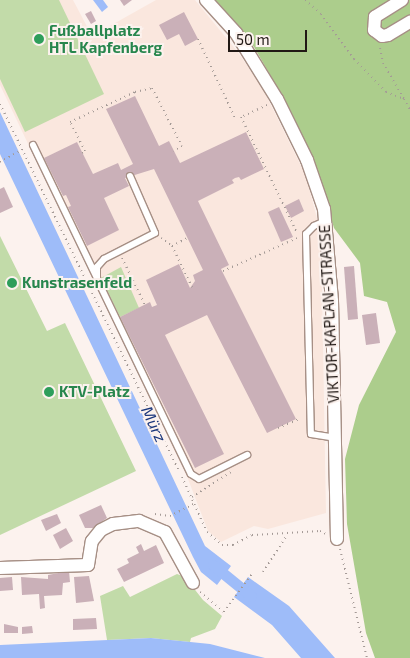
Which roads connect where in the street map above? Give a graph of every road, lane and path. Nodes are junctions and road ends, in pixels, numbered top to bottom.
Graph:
1 (206, 0) edge
2 (305, 0) edge
3 (402, 0) edge
4 (410, 22) edge
5 (382, 36) junction
6 (198, 39) dead end
7 (404, 100) junction
8 (274, 101) dead end
9 (410, 110) edge
10 (236, 120) dead end
11 (33, 145) dead end
12 (22, 150) dead end
13 (173, 151) dead end
14 (82, 153) dead end
15 (0, 162) edge
16 (130, 176) dead end
17 (325, 222) junction
18 (155, 233) junction
19 (187, 238) dead end
20 (172, 246) junction
21 (119, 251) junction
22 (222, 271) dead end
23 (97, 279) junction
24 (192, 287) dead end
25 (145, 305) dead end
26 (299, 420) dead end
27 (278, 428) dead end
28 (335, 438) junction
29 (247, 455) dead end
30 (231, 463) junction
31 (192, 497) dead end
32 (195, 503) dead end
33 (170, 516) dead end
34 (287, 535) dead end
35 (337, 539) joint
36 (0, 568) edge
37 (263, 572) dead end
38 (252, 574) dead end
39 (193, 583) joint
40 (367, 658) edge

1 - 17 street, VIKTOR-KAPLAN-STRASSE
2 - 7 path
3 - 5 street
4 - 5 street
5 - 7 path
6 - 10 path
7 - 9 path
8 - 22 path
11 - 23 lane
12 - 15 path
13 - 14 path
16 - 18 lane
17 - 28 street, VIKTOR-KAPLAN-STRASSE
17 - 28 lane
18 - 20 path
18 - 21 lane
19 - 20 path
20 - 24 path
21 - 23 lane
21 - 25 path
23 - 30 lane
26 - 27 path
28 - 35 street, VIKTOR-KAPLAN-STRASSE
29 - 30 lane
30 - 31 path
32 - 33 path
34 - 37 path
35 - 40 path
36 - 39 street
38 - 39 path

